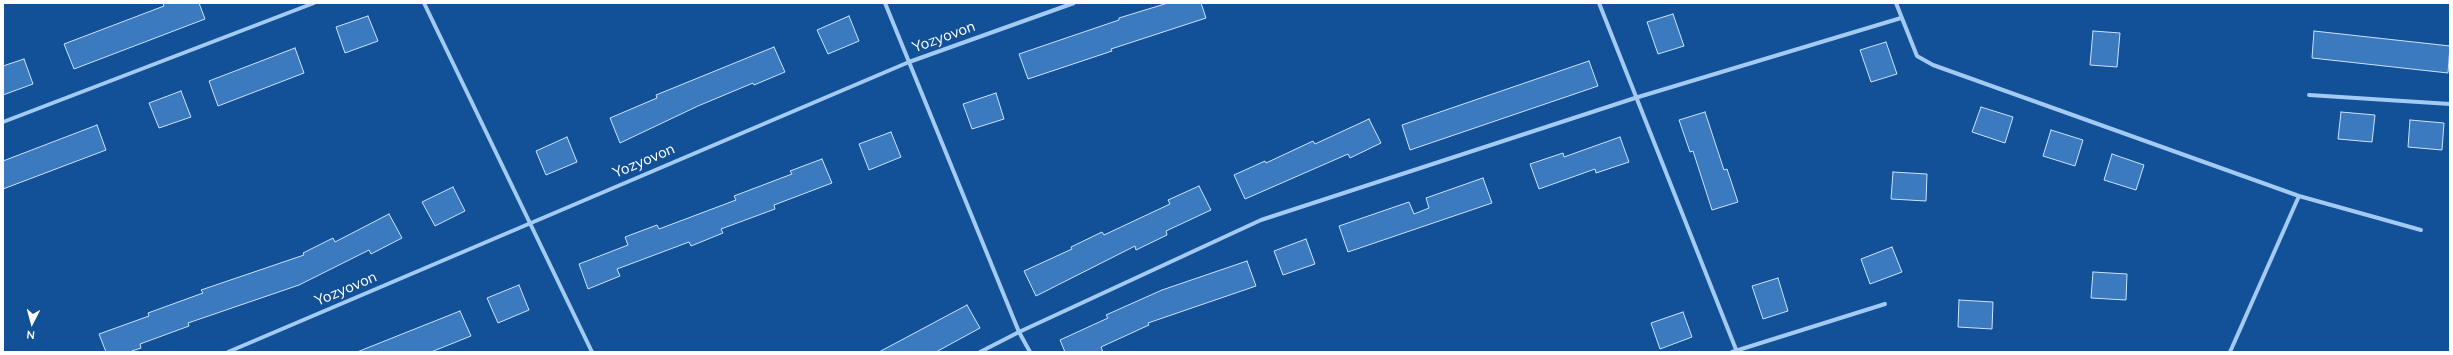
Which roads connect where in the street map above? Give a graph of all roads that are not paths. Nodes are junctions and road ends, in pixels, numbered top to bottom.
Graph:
1 (314, 3) edge
2 (424, 3) edge
3 (885, 3) edge
4 (1074, 3) edge
5 (1599, 3) edge
6 (1896, 3) edge
7 (1901, 18) junction
8 (909, 62) junction
9 (2309, 95) dead end
10 (1635, 98) junction
11 (2450, 104) edge
12 (3, 122) edge
13 (2299, 196) junction
14 (530, 223) junction
15 (2421, 230) dead end
16 (1885, 304) dead end
17 (1019, 332) junction
18 (228, 352) edge
19 (592, 352) edge
20 (980, 352) edge
21 (1030, 352) edge
22 (1735, 352) edge
23 (2230, 352) edge

1 - 12 street
2 - 14 street
3 - 8 street
4 - 8 street, Yozyovon
5 - 10 street
6 - 7 street
7 - 10 street
7 - 13 street
8 - 14 street, Yozyovon
8 - 17 street
9 - 11 street
10 - 17 street
10 - 22 street
13 - 15 street
13 - 23 street
14 - 18 street, Yozyovon
14 - 19 street
16 - 22 street
17 - 20 street
17 - 21 street

